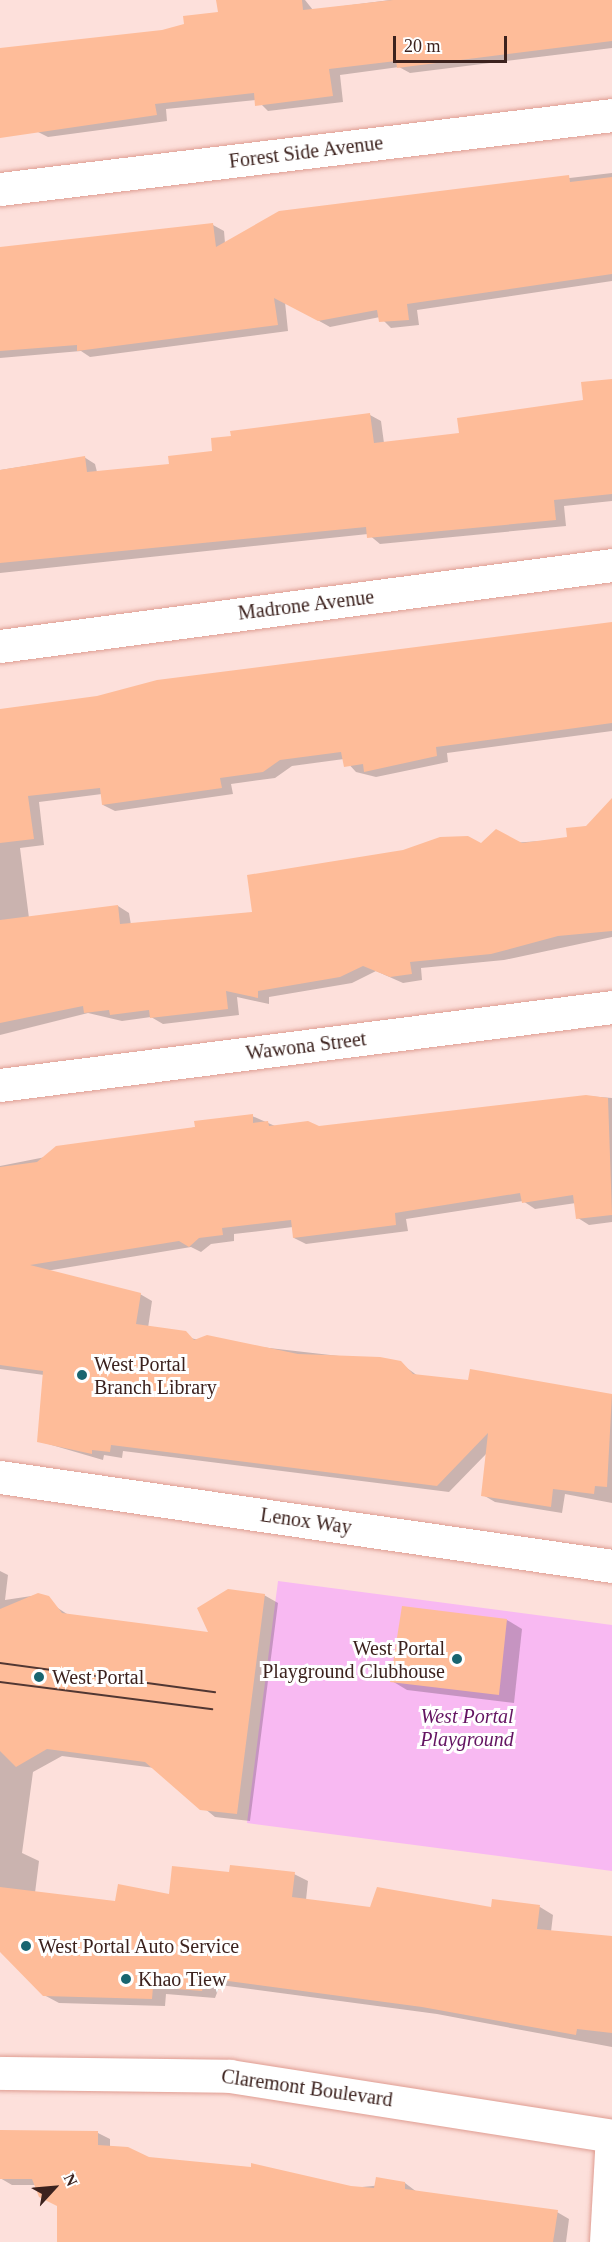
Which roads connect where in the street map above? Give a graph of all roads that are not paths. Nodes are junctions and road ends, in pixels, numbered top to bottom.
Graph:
1 (612, 115) edge
2 (0, 189) edge
3 (612, 565) edge
4 (0, 646) edge
5 (612, 1007) edge
6 (0, 1085) edge
7 (0, 1476) edge
8 (612, 1566) edge
9 (0, 2073) edge
10 (612, 2136) edge
11 (606, 2242) edge

1 - 2 street, Forest Side Avenue
3 - 4 street, Madrone Avenue
5 - 6 street, Wawona Street
7 - 8 street, Lenox Way
9 - 10 street, Claremont Boulevard
10 - 11 street

